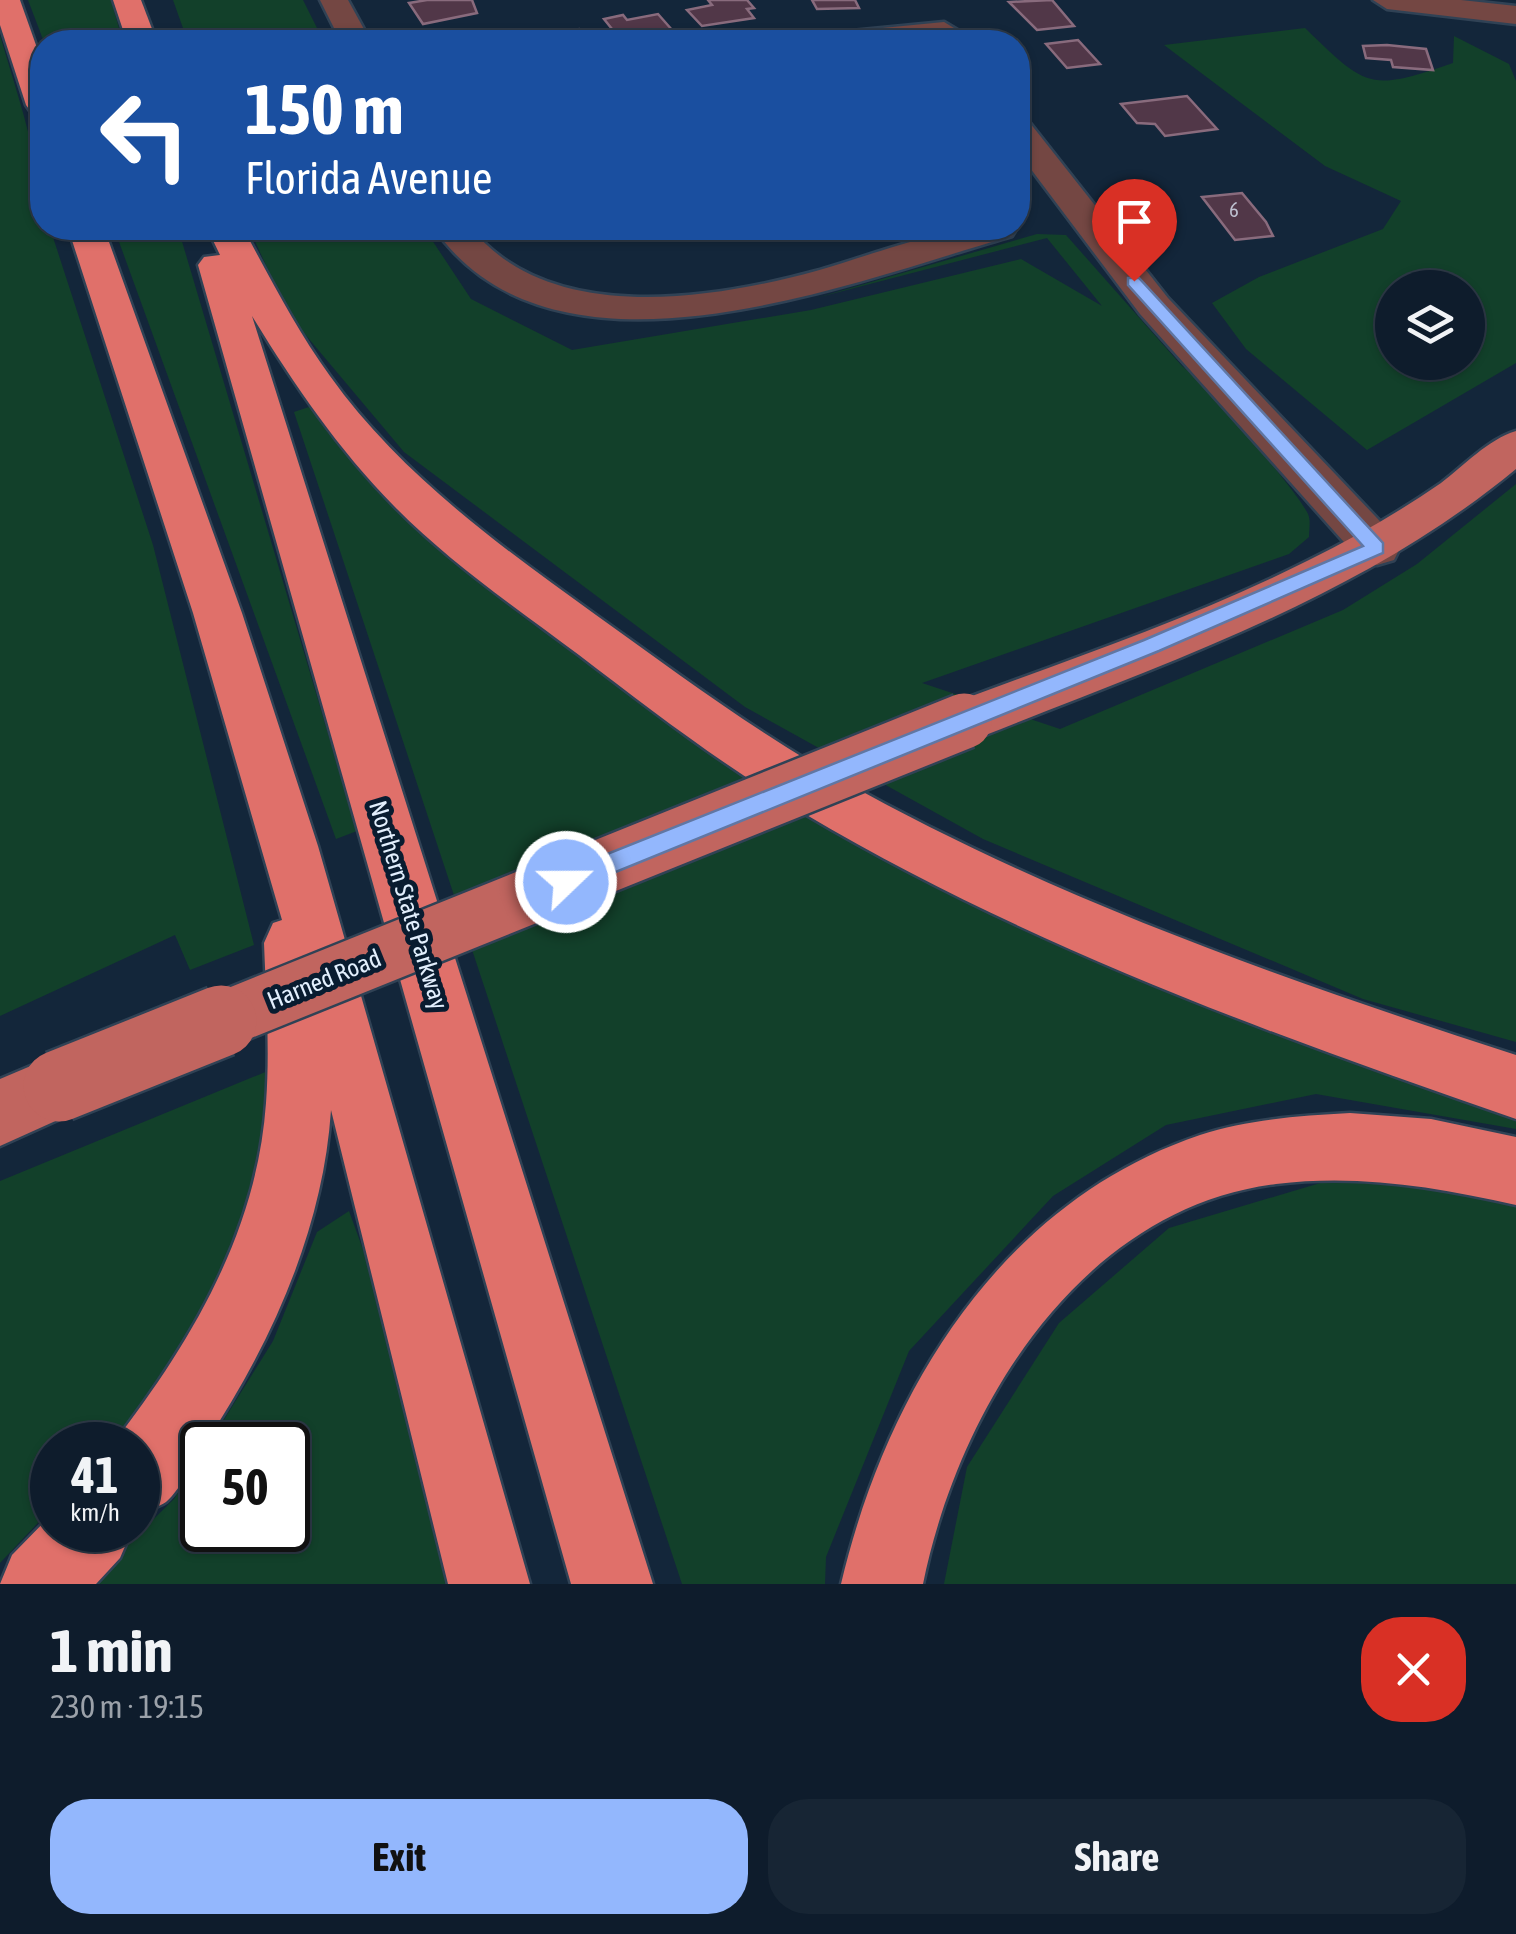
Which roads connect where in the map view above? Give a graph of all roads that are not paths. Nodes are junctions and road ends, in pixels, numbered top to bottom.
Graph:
1 (6, 0) edge
2 (127, 0) edge
3 (334, 0) edge
4 (923, 0) edge
5 (1387, 0) edge
6 (1516, 15) edge
7 (138, 30) edge
8 (350, 30) edge
9 (944, 30) edge
10 (30, 70) edge
11 (1030, 146) edge
12 (1074, 206) junction
13 (1030, 219) edge
14 (90, 240) edge
15 (208, 240) edge
16 (230, 240) edge
17 (458, 240) edge
18 (957, 240) edge
19 (1516, 446) edge
20 (1376, 548) junction
21 (290, 846) junction
22 (1516, 1087) edge
23 (0, 1113) edge
24 (1516, 1171) edge
25 (160, 1446) edge
26 (71, 1552) edge
27 (41, 1584) edge
28 (489, 1584) edge
29 (612, 1584) edge
30 (882, 1584) edge

1 - 10 highway
2 - 7 highway
3 - 8 street
4 - 9 street
5 - 6 street
11 - 12 street
12 - 13 street
12 - 20 street
14 - 21 highway
15 - 29 highway, Northern State Parkway
16 - 22 highway
17 - 18 street
19 - 20 main road, Harned Road
20 - 23 main road, Harned Road, bridge
21 - 25 highway
21 - 28 highway
24 - 30 highway
26 - 27 highway

